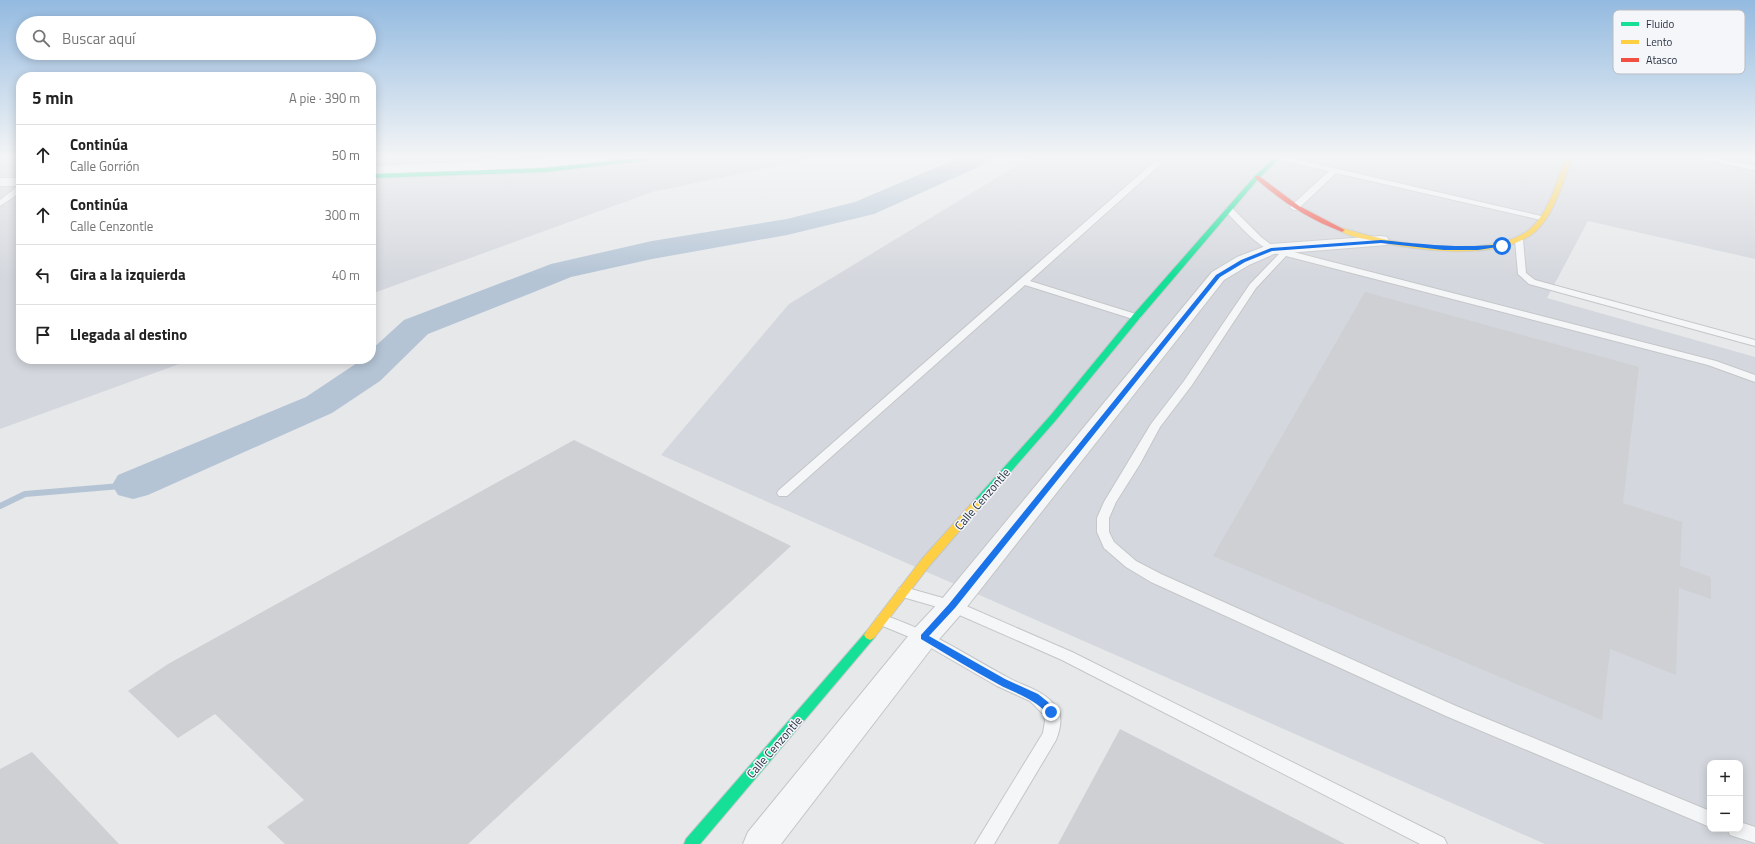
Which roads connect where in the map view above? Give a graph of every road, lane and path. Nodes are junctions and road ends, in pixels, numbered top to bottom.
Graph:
1 (9, 197) edge
2 (1118, 197) edge
3 (1240, 197) edge
4 (1279, 197) edge
5 (1305, 197) edge
6 (1453, 197) edge
7 (1551, 197) edge
8 (0, 204) edge
9 (1294, 208) junction
10 (1229, 210) junction
11 (1541, 218) junction
12 (1519, 240) junction
13 (1381, 241) junction
14 (1277, 251) junction
15 (1022, 281) junction
16 (1136, 317) junction
17 (1755, 343) edge
18 (1755, 379) edge
19 (783, 493) dead end
20 (904, 592) junction
21 (952, 606) junction
22 (883, 620) junction
23 (924, 637) junction
24 (1707, 818) edge
25 (1743, 831) edge
26 (1755, 835) edge
27 (692, 844) edge
28 (760, 844) edge
29 (984, 844) edge
30 (1438, 844) edge

1 - 8 lane
2 - 15 lane
3 - 10 street, Calle Cenzontle
4 - 9 street
5 - 9 lane
6 - 11 lane
7 - 11 street
9 - 13 street
10 - 14 lane
10 - 16 street, Calle Cenzontle
11 - 12 street
12 - 13 street
12 - 17 lane
13 - 14 street
14 - 18 lane
14 - 21 street
14 - 24 lane
15 - 16 lane
15 - 19 lane
16 - 20 street, Calle Cenzontle
20 - 21 lane
20 - 22 street, Calle Cenzontle
21 - 23 street
21 - 30 lane
22 - 23 lane
22 - 27 street, Calle Cenzontle
23 - 28 street
23 - 29 lane
25 - 26 lane

